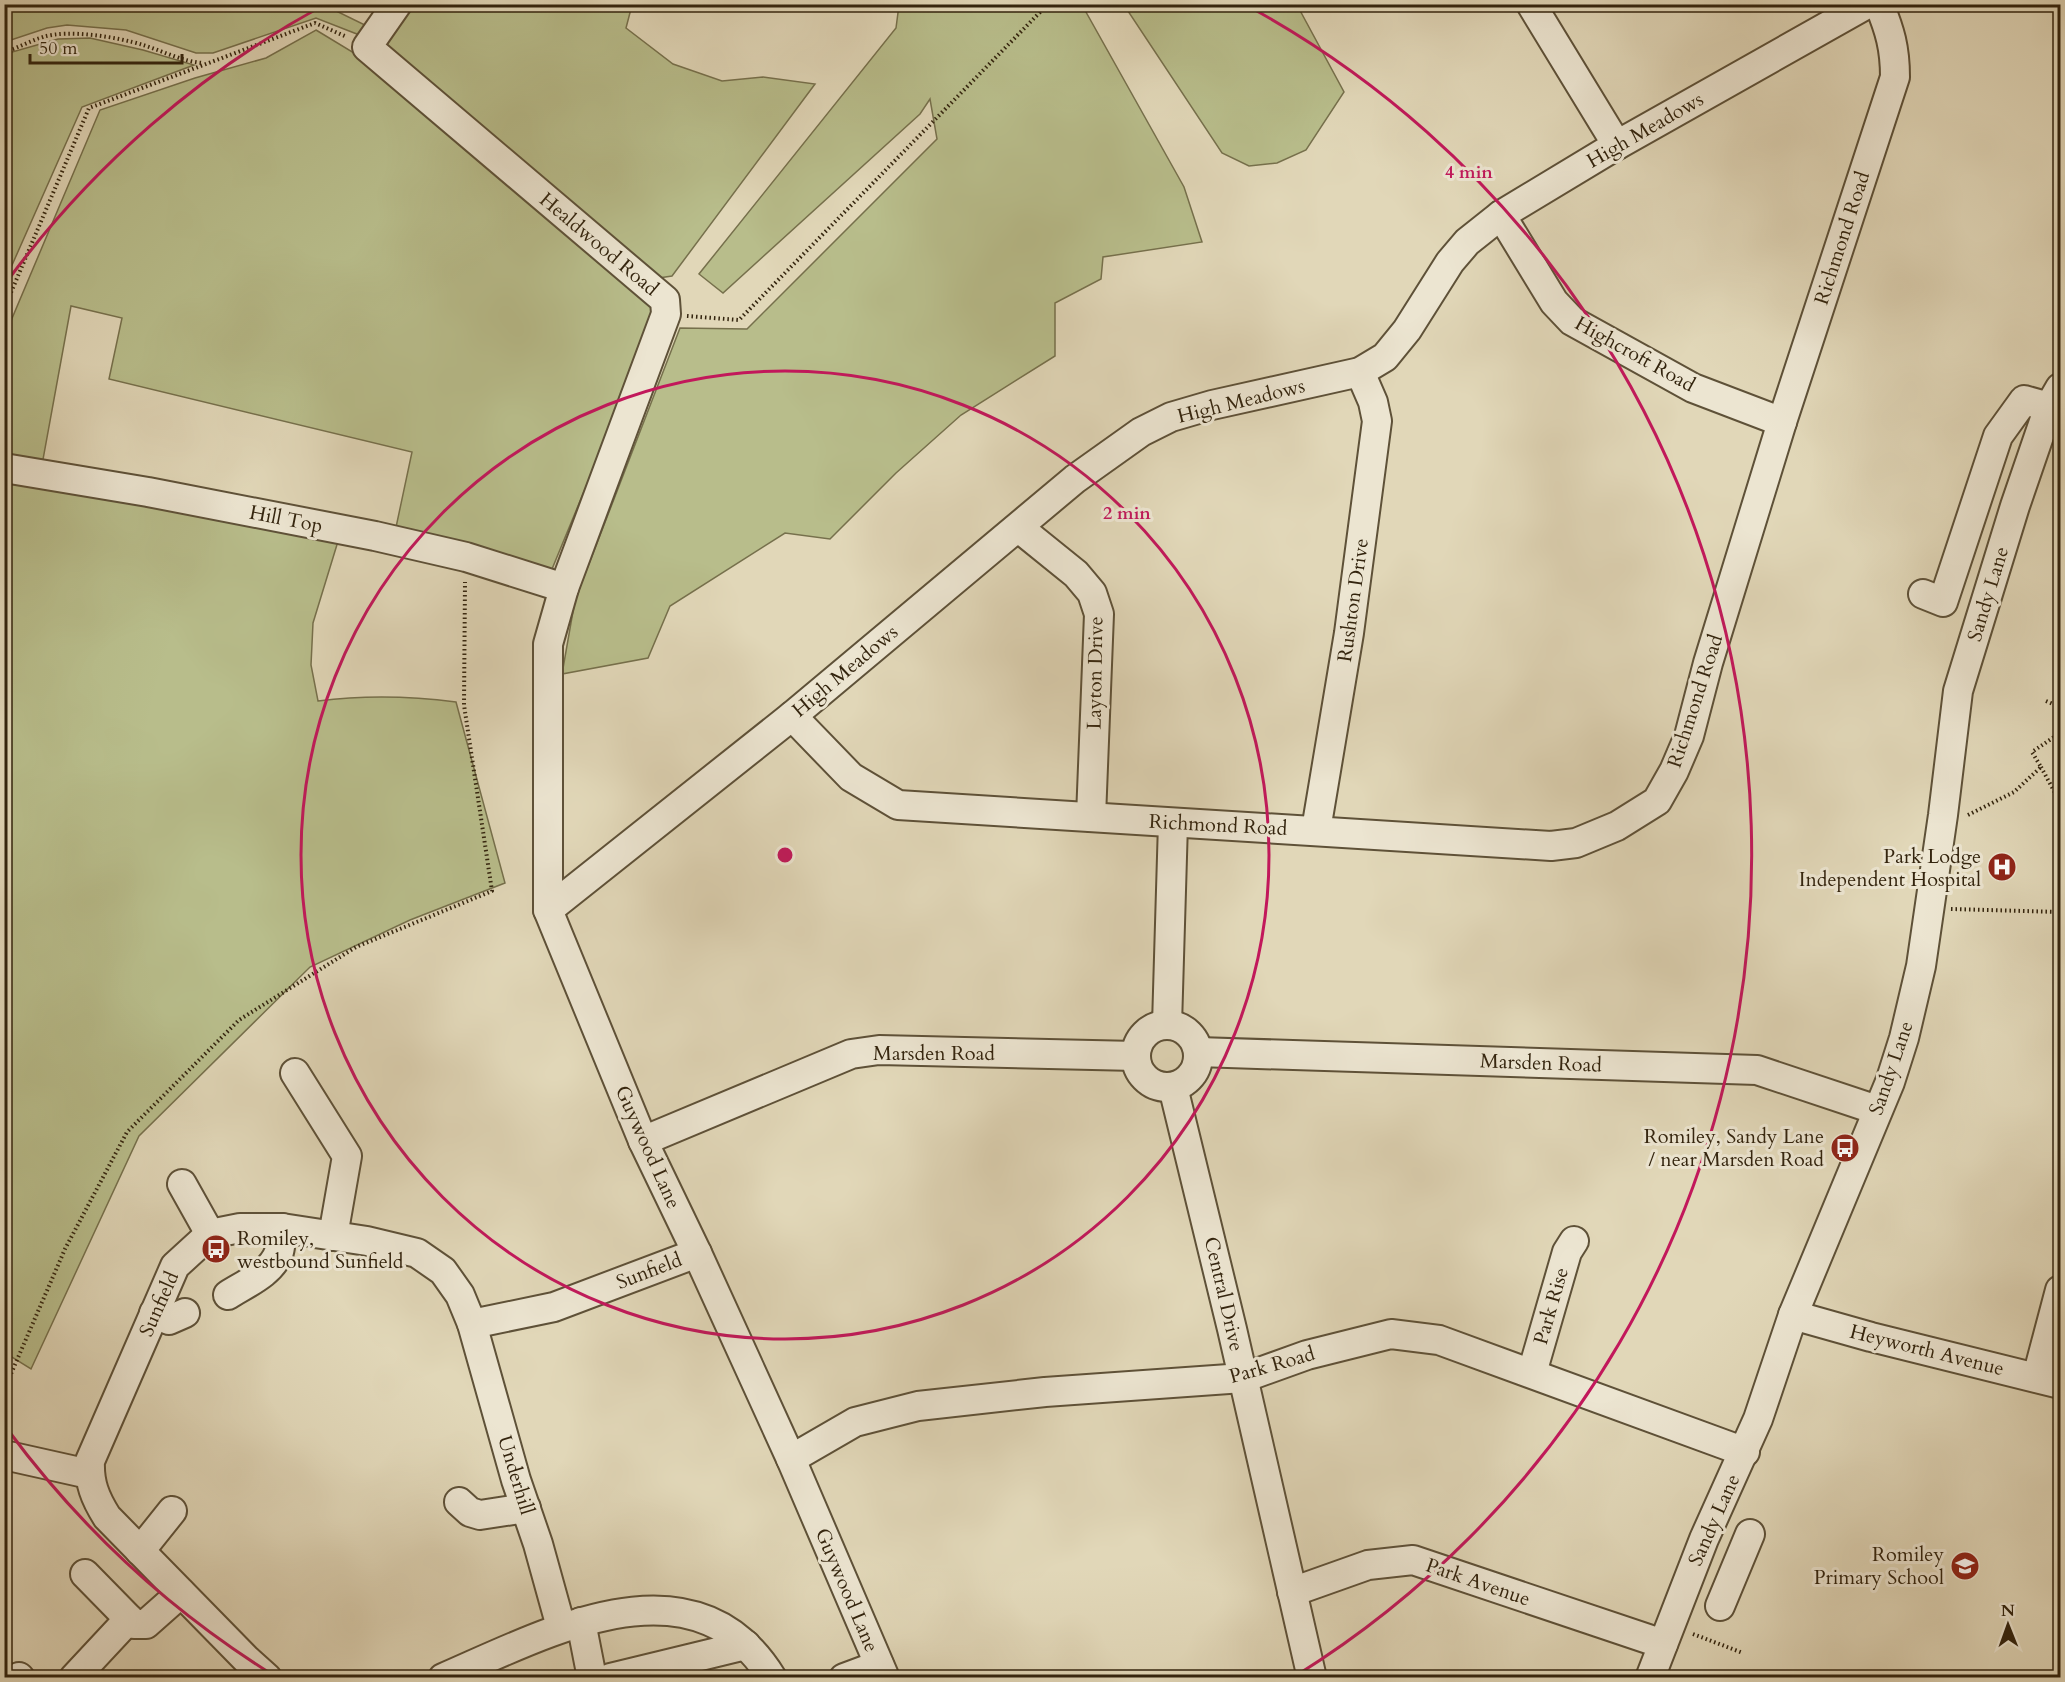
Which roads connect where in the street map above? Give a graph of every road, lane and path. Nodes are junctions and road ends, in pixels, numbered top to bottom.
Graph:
1 (397, 4) edge
2 (1048, 4) edge
3 (1531, 4) edge
4 (1867, 4) edge
5 (1879, 4) edge
6 (367, 47) junction
7 (4, 52) edge
8 (208, 63) junction
9 (1617, 145) junction
10 (1501, 215) junction
11 (4, 309) edge
12 (666, 314) junction
13 (1360, 372) junction
14 (2050, 409) edge
15 (1782, 422) junction
16 (4, 468) edge
17 (1019, 528) junction
18 (465, 557) junction
19 (564, 588) junction
20 (1923, 594) dead end
21 (2046, 701) dead end
22 (2061, 706) edge
23 (792, 716) junction
24 (2061, 733) edge
25 (2041, 767) junction
26 (2061, 802) edge
27 (1968, 815) dead end
28 (1091, 817) junction
29 (1173, 823) junction
30 (1316, 830) junction
31 (1930, 908) junction
32 (548, 910) junction
33 (2061, 912) edge
34 (1167, 1025) junction
35 (1198, 1052) junction
36 (1136, 1056) junction
37 (295, 1073) dead end
38 (1173, 1087) junction
39 (1877, 1110) junction
40 (643, 1141) junction
41 (182, 1184) dead end
42 (282, 1228) junction
43 (210, 1234) junction
44 (333, 1236) junction
45 (1574, 1241) dead end
46 (697, 1253) junction
47 (2061, 1290) edge
48 (228, 1295) dead end
49 (154, 1313) junction
50 (185, 1313) dead end
51 (1793, 1315) junction
52 (472, 1324) junction
53 (1532, 1373) junction
54 (1243, 1378) junction
55 (2049, 1381) edge
56 (4, 1390) edge
57 (1745, 1452) junction
58 (4, 1455) edge
59 (791, 1460) junction
60 (89, 1474) junction
61 (459, 1502) dead end
62 (526, 1508) junction
63 (172, 1511) dead end
64 (1750, 1534) dead end
65 (1701, 1549) junction
66 (140, 1551) junction
67 (1737, 1563) junction
68 (85, 1574) dead end
69 (1292, 1592) junction
70 (181, 1593) junction
71 (1720, 1606) dead end
72 (129, 1619) junction
73 (571, 1624) junction
74 (746, 1645) junction
75 (1743, 1653) dead end
76 (1661, 1659) edge
77 (882, 1671) edge
78 (74, 1677) edge
79 (267, 1677) edge
80 (443, 1677) edge
81 (592, 1677) edge
82 (610, 1677) edge
83 (772, 1677) edge
84 (844, 1677) edge
85 (1312, 1677) edge

1 - 6 street
2 - 12 path
3 - 9 street
4 - 9 street, High Meadows
5 - 15 street, Richmond Road
6 - 8 path
6 - 12 street, Healdwood Road
7 - 8 path
8 - 11 path
9 - 10 street, High Meadows
10 - 13 street, High Meadows
10 - 15 street, Highcroft Road
12 - 19 street, Healdwood Road
13 - 17 street, High Meadows
13 - 30 street, Rushton Drive
14 - 20 street, Sandy Lane
14 - 31 street, Sandy Lane
15 - 30 street, Richmond Road
16 - 18 street, Hill Top
17 - 23 street, High Meadows
17 - 28 street, Layton Drive
18 - 19 street, Hill Top
18 - 56 path
19 - 32 street, Guywood Lane
21 - 22 path
23 - 28 street, Richmond Road
23 - 32 street, High Meadows
24 - 25 path
25 - 26 path
25 - 27 path
28 - 29 street, Richmond Road
29 - 30 street, Richmond Road
29 - 34 street
31 - 33 path
31 - 39 street, Sandy Lane
32 - 40 street, Guywood Lane
34 - 35 street
34 - 36 street
35 - 38 street
35 - 39 street, Marsden Road
36 - 38 street
36 - 40 street, Marsden Road
37 - 44 street
38 - 54 street, Central Drive
39 - 51 street, Sandy Lane
40 - 46 street, Guywood Lane
41 - 43 street
42 - 43 street
42 - 44 street
42 - 48 street
43 - 49 street, Sunfield
44 - 52 street
45 - 53 street, Park Rise
46 - 52 street, Sunfield
46 - 59 street, Guywood Lane
47 - 55 street
49 - 50 street
49 - 60 street, Sunfield
51 - 55 street, Heyworth Avenue
51 - 57 street, Sandy Lane
52 - 62 street, Underhill
53 - 54 street, Park Road
53 - 57 street, Park Road
54 - 59 street, Park Road
54 - 69 street, Central Drive
57 - 65 street, Sandy Lane
58 - 60 street
59 - 77 street, Guywood Lane
60 - 66 street
61 - 62 street
62 - 73 street, Underhill
63 - 66 street
64 - 67 street
65 - 67 street
65 - 76 street, Sandy Lane
66 - 70 street
67 - 71 street
68 - 72 street
69 - 76 street, Park Avenue
69 - 85 street, Central Drive
70 - 72 street
70 - 79 street
72 - 78 street
73 - 74 street
73 - 80 street
73 - 81 street, Underhill
74 - 82 street
74 - 83 street
75 - 76 path
77 - 84 street

